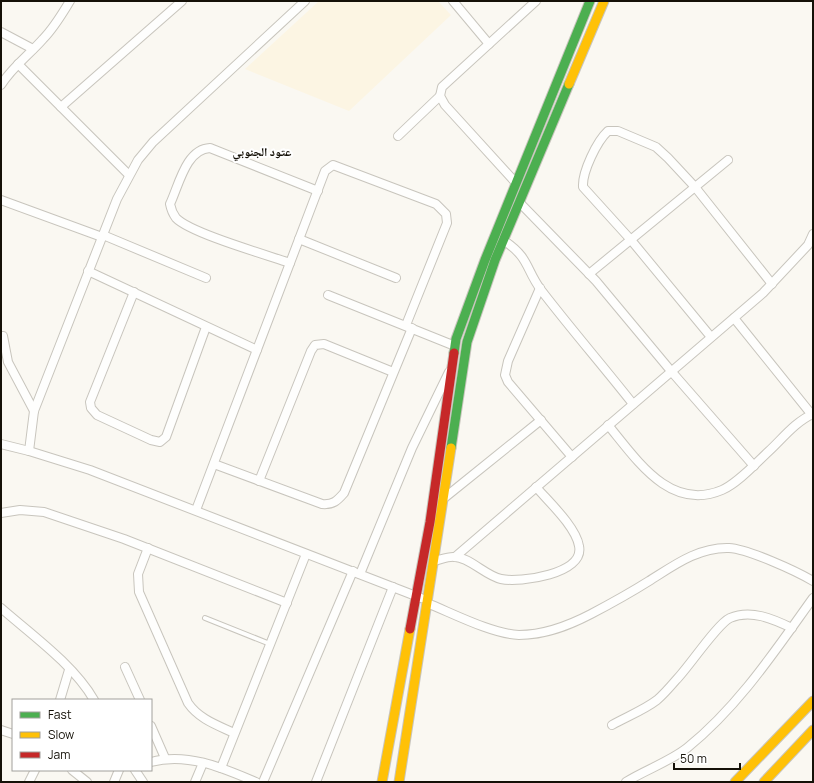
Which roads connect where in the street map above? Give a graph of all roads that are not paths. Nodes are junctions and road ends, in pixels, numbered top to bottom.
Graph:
1 (70, 1) edge
2 (182, 1) edge
3 (305, 1) edge
4 (453, 1) edge
5 (536, 1) edge
6 (590, 1) edge
7 (604, 1) edge
8 (1, 32) edge
9 (489, 44) junction
10 (33, 49) junction
11 (18, 64) junction
12 (1, 85) edge
13 (440, 96) junction
14 (61, 107) junction
15 (398, 136) dead end
16 (728, 160) dead end
17 (129, 174) junction
18 (516, 183) junction
19 (695, 187) junction
20 (318, 191) junction
21 (1, 200) edge
22 (519, 202) junction
23 (813, 234) edge
24 (102, 236) junction
25 (299, 239) junction
26 (503, 240) junction
27 (631, 240) junction
28 (290, 263) junction
29 (88, 271) junction
30 (589, 274) junction
31 (206, 278) dead end
32 (396, 278) dead end
33 (772, 284) junction
34 (540, 288) junction
35 (134, 292) junction
36 (328, 295) dead end
37 (734, 318) junction
38 (206, 327) junction
39 (409, 327) junction
40 (3, 336) dead end
41 (711, 337) junction
42 (455, 346) junction
43 (257, 350) junction
44 (453, 364) junction
45 (671, 371) junction
46 (393, 372) junction
47 (634, 404) junction
48 (34, 410) junction
49 (812, 415) edge
50 (540, 420) junction
51 (608, 426) junction
52 (1, 444) edge
53 (28, 451) junction
54 (572, 457) junction
55 (214, 464) junction
56 (754, 466) junction
57 (259, 481) junction
58 (536, 487) junction
59 (443, 499) junction
60 (196, 510) junction
61 (1, 513) edge
62 (148, 548) junction
63 (306, 554) junction
64 (455, 556) junction
65 (434, 561) junction
66 (356, 572) junction
67 (813, 581) edge
68 (393, 587) junction
69 (417, 596) junction
70 (813, 598) edge
71 (427, 601) junction
72 (287, 603) junction
73 (1, 608) edge
74 (205, 618) dead end
75 (792, 628) junction
76 (270, 644) junction
77 (125, 667) dead end
78 (69, 670) junction
79 (60, 699) edge
80 (93, 699) edge
81 (140, 699) edge
82 (813, 701) edge
83 (612, 725) dead end
84 (152, 728) edge
85 (1, 730) edge
86 (813, 730) edge
87 (234, 733) junction
88 (12, 734) edge
89 (165, 758) junction
90 (152, 762) edge
91 (203, 763) junction
92 (221, 768) junction
93 (34, 771) edge
94 (73, 771) edge
95 (119, 771) edge
96 (136, 771) edge
97 (317, 780) edge
98 (29, 782) edge
99 (87, 782) edge
100 (114, 782) edge
101 (143, 782) edge
102 (195, 782) edge
103 (256, 782) edge
104 (263, 782) edge
105 (325, 782) edge
106 (382, 782) edge
107 (399, 782) edge
108 (626, 782) edge
109 (735, 782) edge
110 (764, 782) edge

1 - 10 street
2 - 14 street
3 - 17 street
4 - 9 street
5 - 9 street
6 - 18 street
7 - 22 street
8 - 10 street
9 - 13 street
10 - 11 street
11 - 12 street
11 - 14 street
13 - 15 street
13 - 18 street
14 - 17 street
16 - 19 street
17 - 24 street
18 - 42 street
19 - 27 street
19 - 27 street
19 - 33 street
20 - 25 street
20 - 28 street
20 - 39 street
21 - 24 street
22 - 26 street
22 - 30 street
23 - 33 street
24 - 29 street
24 - 31 street
25 - 28 street
25 - 32 street
26 - 34 street
26 - 59 street
27 - 30 street
27 - 41 street
28 - 43 street
29 - 35 street
29 - 48 street
30 - 45 street
33 - 37 street
34 - 47 street
34 - 50 street
35 - 38 street
35 - 38 street
36 - 39 street
37 - 41 street
37 - 49 street
38 - 43 street
39 - 42 street
39 - 46 street
40 - 48 street
41 - 45 street
42 - 44 street
43 - 55 street
44 - 66 street
44 - 69 street
45 - 47 street
45 - 56 street
46 - 57 street
46 - 57 street
47 - 51 street
48 - 53 street
49 - 56 street
50 - 54 street
50 - 59 street
51 - 54 street
51 - 56 street
52 - 53 street
53 - 60 street
54 - 58 street
55 - 57 street
55 - 60 street
58 - 64 street
58 - 64 street
59 - 65 street
60 - 63 street
61 - 62 street
62 - 72 street
62 - 87 street
63 - 66 street
63 - 72 street
64 - 65 street
65 - 71 street
66 - 68 street
66 - 104 street
67 - 71 street
68 - 69 street
68 - 97 street
69 - 71 street
69 - 106 street
70 - 75 street
71 - 107 street
72 - 76 street
73 - 78 street
74 - 76 lane
75 - 83 street
75 - 108 street
76 - 87 street
77 - 81 street
78 - 79 street
78 - 80 street
82 - 109 street
84 - 89 street
85 - 88 street
86 - 110 street
87 - 92 street
89 - 90 street
89 - 91 street
91 - 92 street
91 - 102 street
92 - 103 street
93 - 98 street
94 - 99 street
95 - 100 street
96 - 101 street
97 - 105 street

